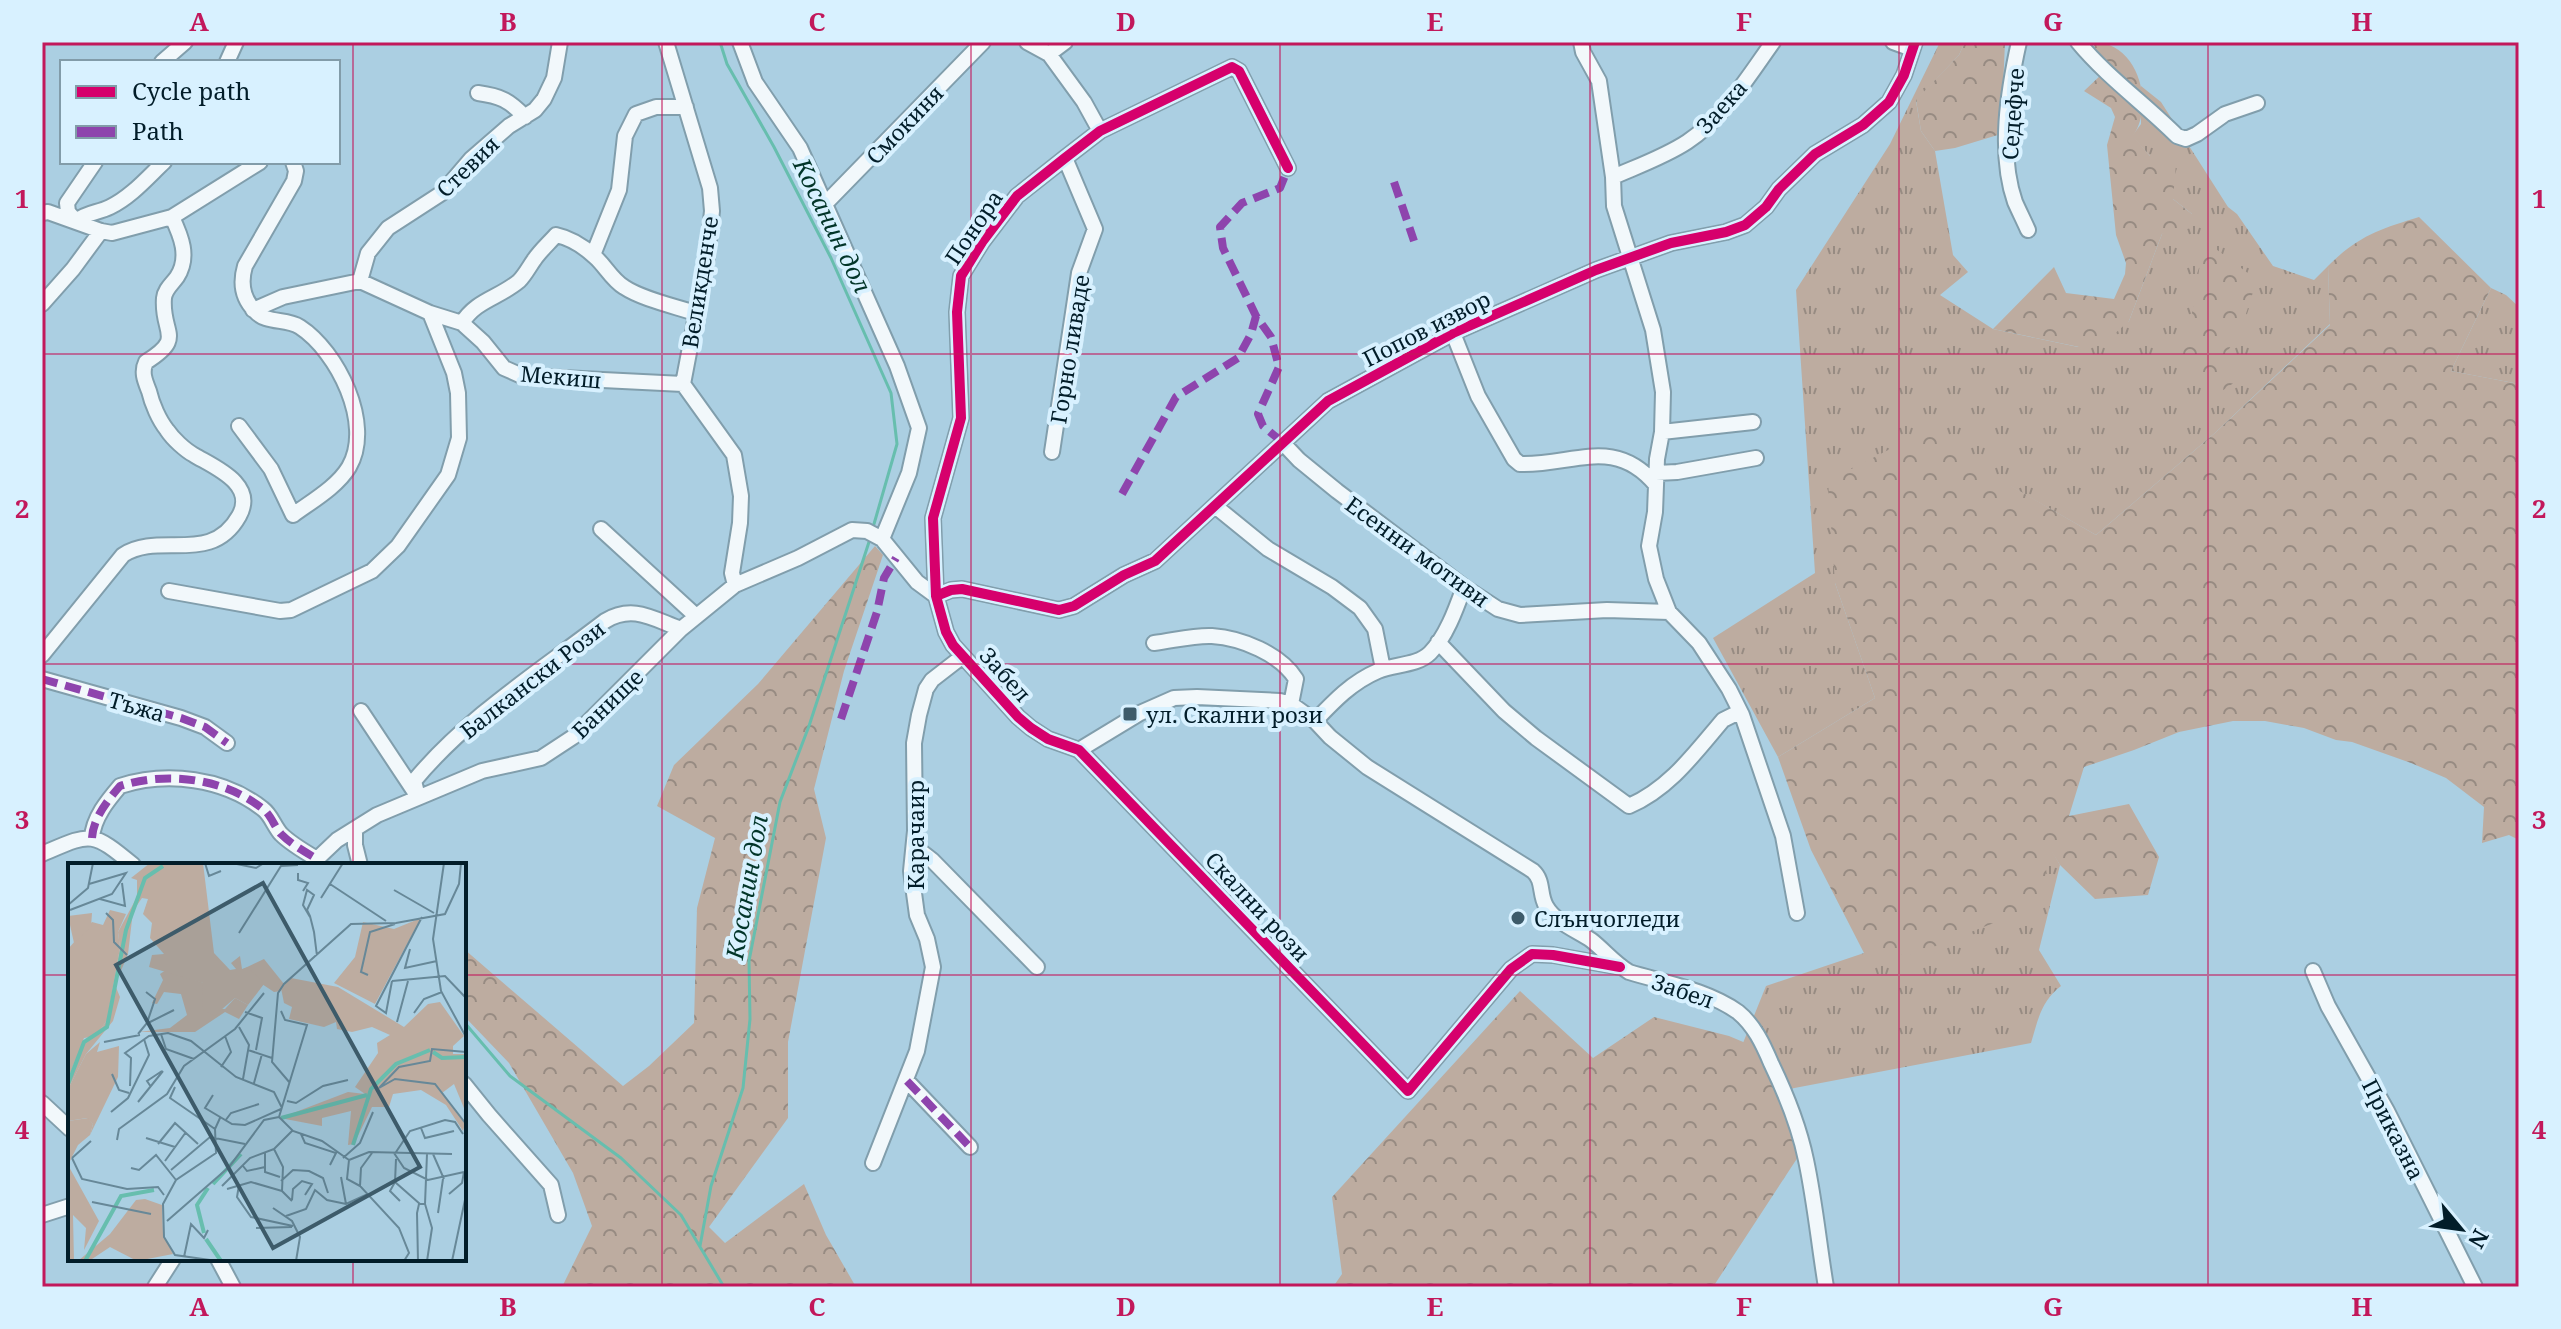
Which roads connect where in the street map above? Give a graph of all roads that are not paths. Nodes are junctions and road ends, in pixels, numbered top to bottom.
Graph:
1 (185, 42) edge
2 (560, 42) edge
3 (666, 42) edge
4 (740, 42) edge
5 (983, 42) edge
6 (1027, 42) edge
7 (1065, 42) edge
8 (1773, 42) edge
9 (1893, 42) edge
10 (2019, 42) edge
11 (2078, 42) edge
12 (1579, 45) edge
13 (1913, 46) edge
14 (1049, 54) junction
15 (164, 60) edge
16 (478, 93) dead end
17 (2257, 103) dead end
18 (686, 107) junction
19 (525, 117) junction
20 (1100, 131) junction
21 (1065, 158) junction
22 (94, 164) edge
23 (162, 164) edge
24 (257, 164) edge
25 (294, 164) edge
26 (1288, 168) dead end
27 (1613, 177) junction
28 (824, 205) junction
29 (42, 213) edge
30 (172, 217) junction
31 (76, 221) junction
32 (2028, 230) dead end
33 (101, 231) junction
34 (593, 255) junction
35 (1631, 256) junction
36 (360, 281) junction
37 (42, 304) edge
38 (253, 310) junction
39 (430, 313) junction
40 (695, 313) junction
41 (462, 323) junction
42 (1453, 333) junction
43 (683, 384) junction
44 (1753, 422) dead end
45 (239, 426) dead end
46 (1662, 432) junction
47 (1282, 442) junction
48 (1052, 452) dead end
49 (1756, 458) dead end
50 (1656, 479) junction
51 (1215, 506) junction
52 (601, 529) dead end
53 (882, 539) junction
54 (735, 585) junction
55 (1464, 587) junction
56 (169, 591) dead end
57 (936, 596) junction
58 (1669, 612) junction
59 (696, 616) junction
60 (681, 629) junction
61 (1438, 642) junction
62 (1154, 643) dead end
63 (42, 655) edge
64 (963, 656) junction
65 (1383, 669) junction
66 (42, 679) edge
67 (1291, 704) junction
68 (361, 711) dead end
69 (1742, 715) junction
70 (1315, 721) junction
71 (227, 743) dead end
72 (1079, 750) junction
73 (418, 797) junction
74 (355, 829) junction
75 (92, 838) junction
76 (914, 846) junction
77 (42, 854) edge
78 (316, 862) edge
79 (131, 863) edge
80 (360, 863) edge
81 (1797, 913) dead end
82 (1037, 967) dead end
83 (1620, 967) junction
84 (2313, 971) dead end
85 (907, 1081) junction
86 (466, 1086) edge
87 (42, 1103) edge
88 (68, 1127) edge
89 (970, 1147) dead end
90 (873, 1163) dead end
91 (68, 1207) edge
92 (42, 1215) edge
93 (558, 1215) dead end
94 (172, 1261) edge
95 (219, 1261) edge
96 (155, 1287) edge
97 (233, 1287) edge
98 (1826, 1287) edge
99 (2475, 1287) edge

1 - 15 street
2 - 19 street, Стевия
3 - 18 street, Великденче
4 - 28 street
5 - 28 street, Смокиня
6 - 14 street
7 - 14 street
8 - 27 street, Заека
9 - 13 street
10 - 32 street, Седефче
11 - 17 street
12 - 27 street
13 - 35 street, Попов извор
14 - 20 street
16 - 19 street
18 - 34 street
18 - 40 street, Великденче
19 - 36 street, Стевия
20 - 21 street, Понора
20 - 26 street, Понора
21 - 48 street, Горно ливаде
21 - 57 street, Понора
22 - 31 street
23 - 31 street
24 - 30 street
25 - 38 street
27 - 35 street
28 - 53 street
29 - 31 street
30 - 33 street
30 - 63 street
31 - 33 street
33 - 37 street
34 - 40 street
34 - 41 street
35 - 42 street, Попов извор
35 - 46 street
36 - 38 street
36 - 39 street, Мекиш
38 - 45 street
39 - 41 street, Мекиш
39 - 56 street
40 - 43 street, Великденче
41 - 43 street, Мекиш
42 - 47 street, Попов извор
42 - 50 street
43 - 54 street
44 - 46 street
46 - 50 street
47 - 51 street, Попов извор
47 - 55 street, Есенни мотиви
49 - 50 street
50 - 58 street
51 - 57 street, Попов извор
51 - 65 street
52 - 59 street
53 - 54 street, Банище
53 - 57 street
54 - 59 street, Банище
55 - 58 street, Есенни мотиви
55 - 61 street
57 - 64 street, Забел
58 - 69 street
59 - 60 street, Банище
60 - 73 street, Банище
60 - 73 street, Балкански Рози
61 - 65 street
61 - 69 street
62 - 67 street
64 - 72 street, Забел
64 - 76 street, Карачаир
65 - 70 street
66 - 71 street, Тъжа
67 - 70 street, Забел
67 - 72 street, Забел
68 - 73 street
69 - 81 street
70 - 83 street, Забел
72 - 83 street, Скални рози
73 - 74 street, Банище
74 - 78 street, Банище
74 - 80 street
75 - 77 street
75 - 78 street
75 - 79 street
76 - 82 street
76 - 85 street, Карачаир
83 - 98 street, Забел
84 - 99 street, Приказна
85 - 89 street
85 - 90 street, Карачаир
86 - 93 street
87 - 88 street
91 - 92 street
94 - 96 street
95 - 97 street

